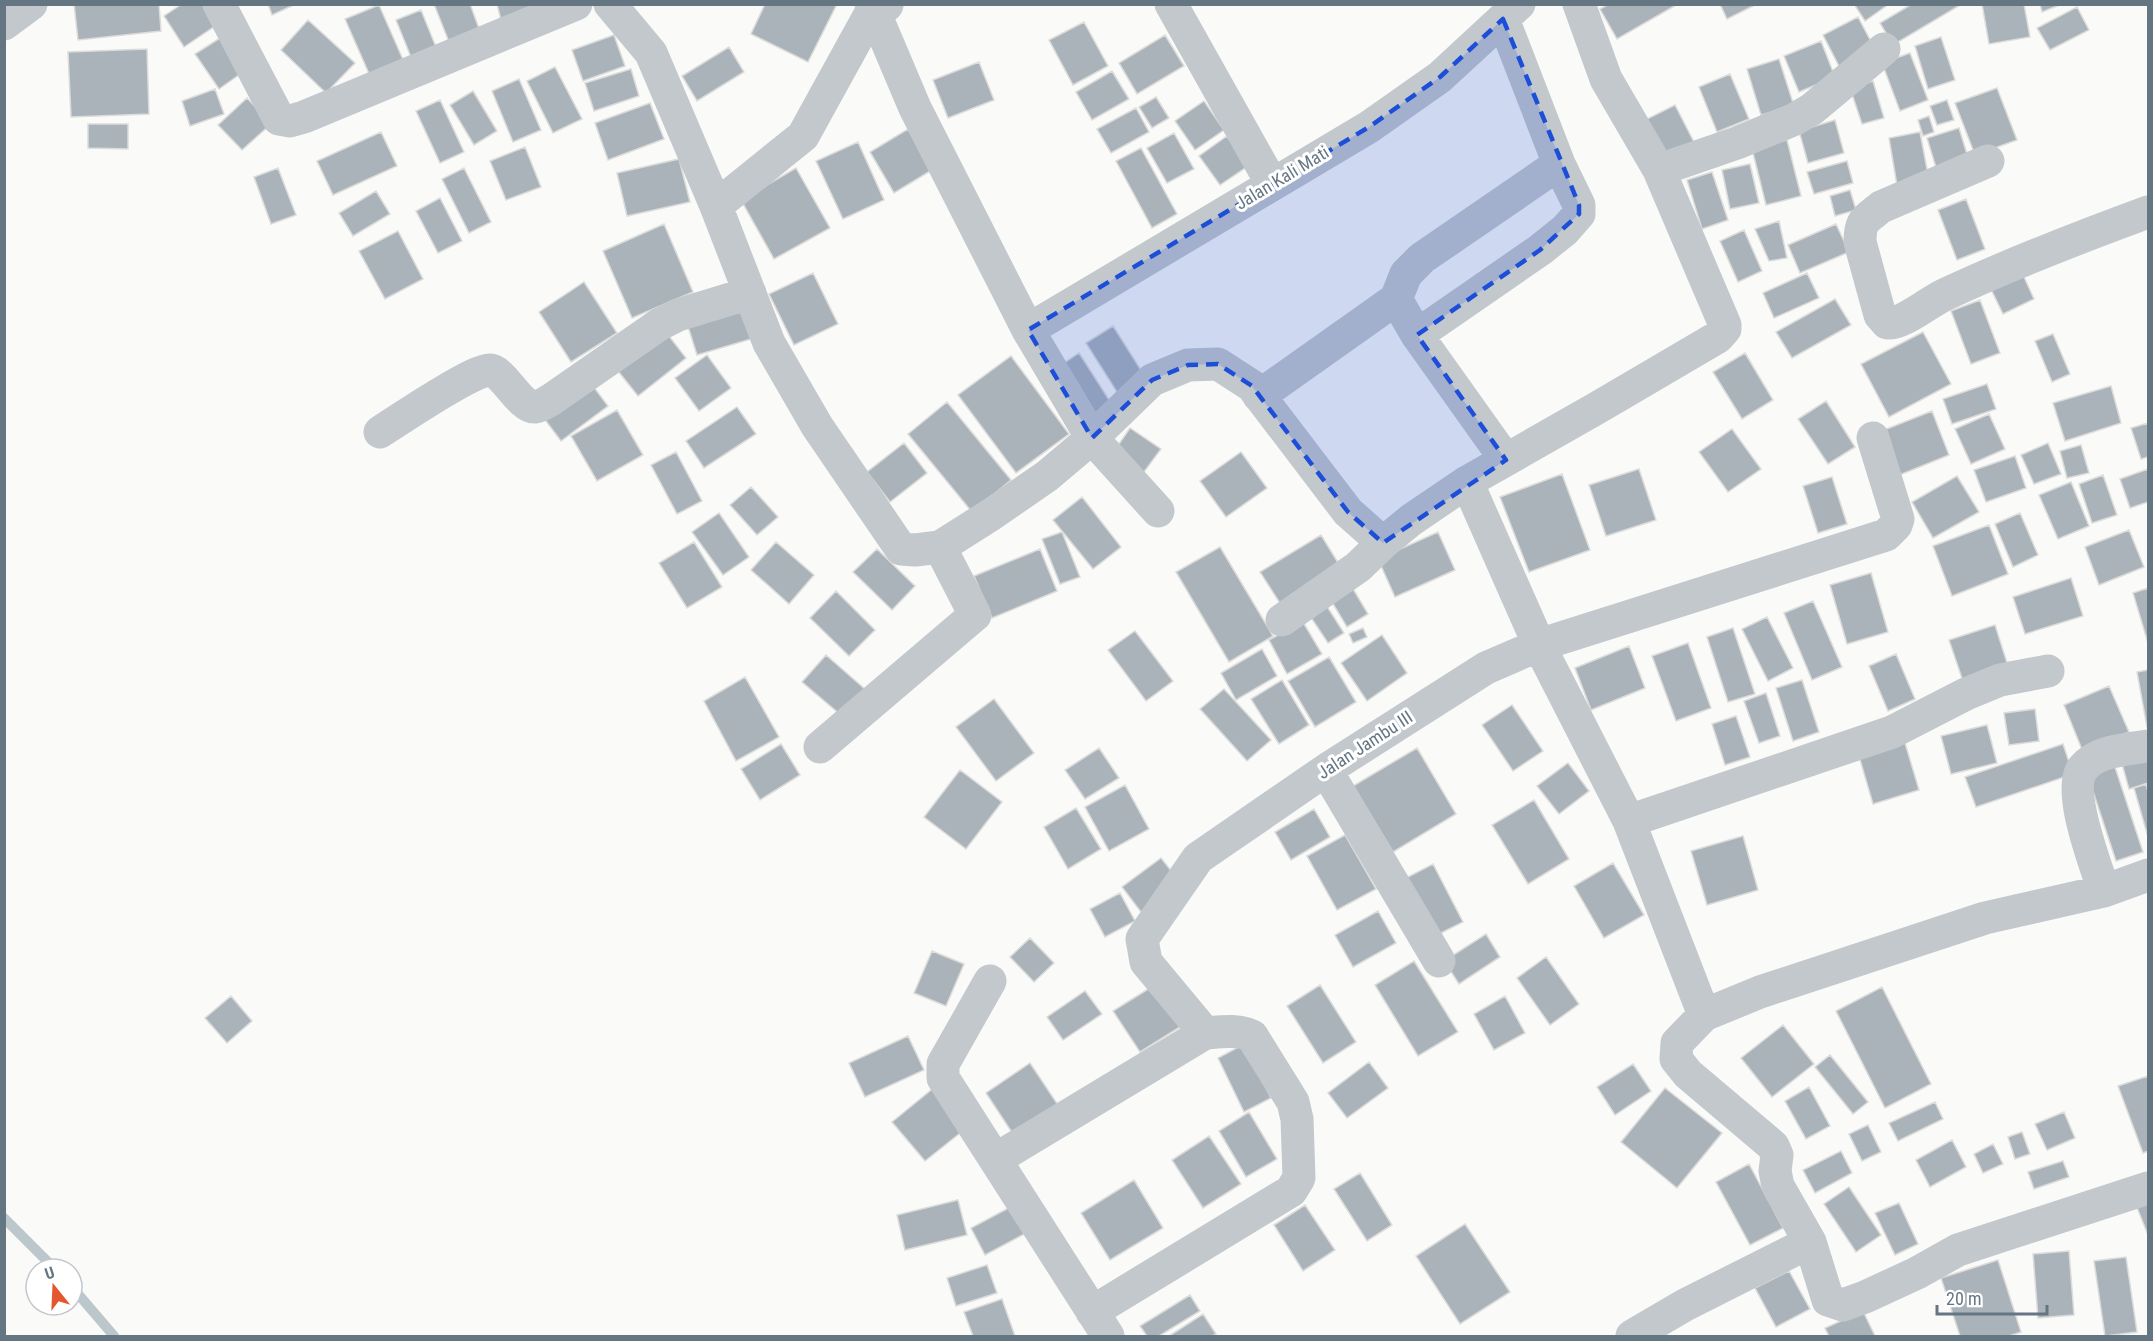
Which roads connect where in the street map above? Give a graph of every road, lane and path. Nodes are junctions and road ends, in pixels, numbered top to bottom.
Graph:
1 (31, 4) edge
2 (219, 4) edge
3 (576, 4) edge
4 (610, 4) edge
5 (1172, 4) edge
6 (1579, 4) edge
7 (878, 6) edge
8 (1511, 12) edge
9 (4, 24) edge
10 (1884, 49) dead end
11 (1988, 160) dead end
12 (1558, 164) junction
13 (1659, 170) junction
14 (1272, 184) junction
15 (716, 206) junction
16 (2148, 212) edge
17 (750, 293) junction
18 (1396, 299) junction
19 (1028, 330) junction
20 (1417, 335) junction
21 (1259, 396) junction
22 (380, 432) dead end
23 (1092, 438) junction
24 (1873, 438) dead end
25 (1506, 460) junction
26 (1467, 482) junction
27 (1158, 511) dead end
28 (1383, 543) junction
29 (940, 547) junction
30 (1282, 620) dead end
31 (1539, 645) junction
32 (2048, 672) dead end
33 (2148, 746) edge
34 (820, 747) dead end
35 (1326, 770) junction
36 (1629, 821) junction
37 (2148, 875) edge
38 (2104, 891) junction
39 (1439, 961) dead end
40 (990, 981) dead end
41 (1704, 1016) junction
42 (1205, 1033) junction
43 (996, 1159) junction
44 (2148, 1188) edge
45 (1810, 1242) junction
46 (1100, 1324) edge
47 (1632, 1336) edge

1 - 9 street
2 - 3 street
4 - 15 street
5 - 14 street
6 - 13 street
7 - 15 street
7 - 19 street
8 - 12 street
8 - 14 street, Jalan Kali Mati
10 - 13 street
11 - 16 street
12 - 18 street
12 - 20 street
13 - 25 street
14 - 19 street, Jalan Kali Mati
15 - 17 street
17 - 22 street
17 - 29 street
18 - 20 street
18 - 21 street
19 - 23 street
20 - 25 street
21 - 23 street
21 - 28 street
23 - 27 street
23 - 29 street
24 - 31 street, Jalan Jambu III
25 - 26 street
26 - 28 street
26 - 31 street
28 - 30 street
29 - 34 street
31 - 35 street, Jalan Jambu III
31 - 36 street
32 - 36 street
33 - 38 street
35 - 39 street
35 - 42 street, Jalan Jambu III
36 - 41 street
37 - 38 street
38 - 41 street
40 - 43 street
41 - 45 street
42 - 43 street
42 - 46 street
43 - 46 street
44 - 45 street
45 - 47 street

